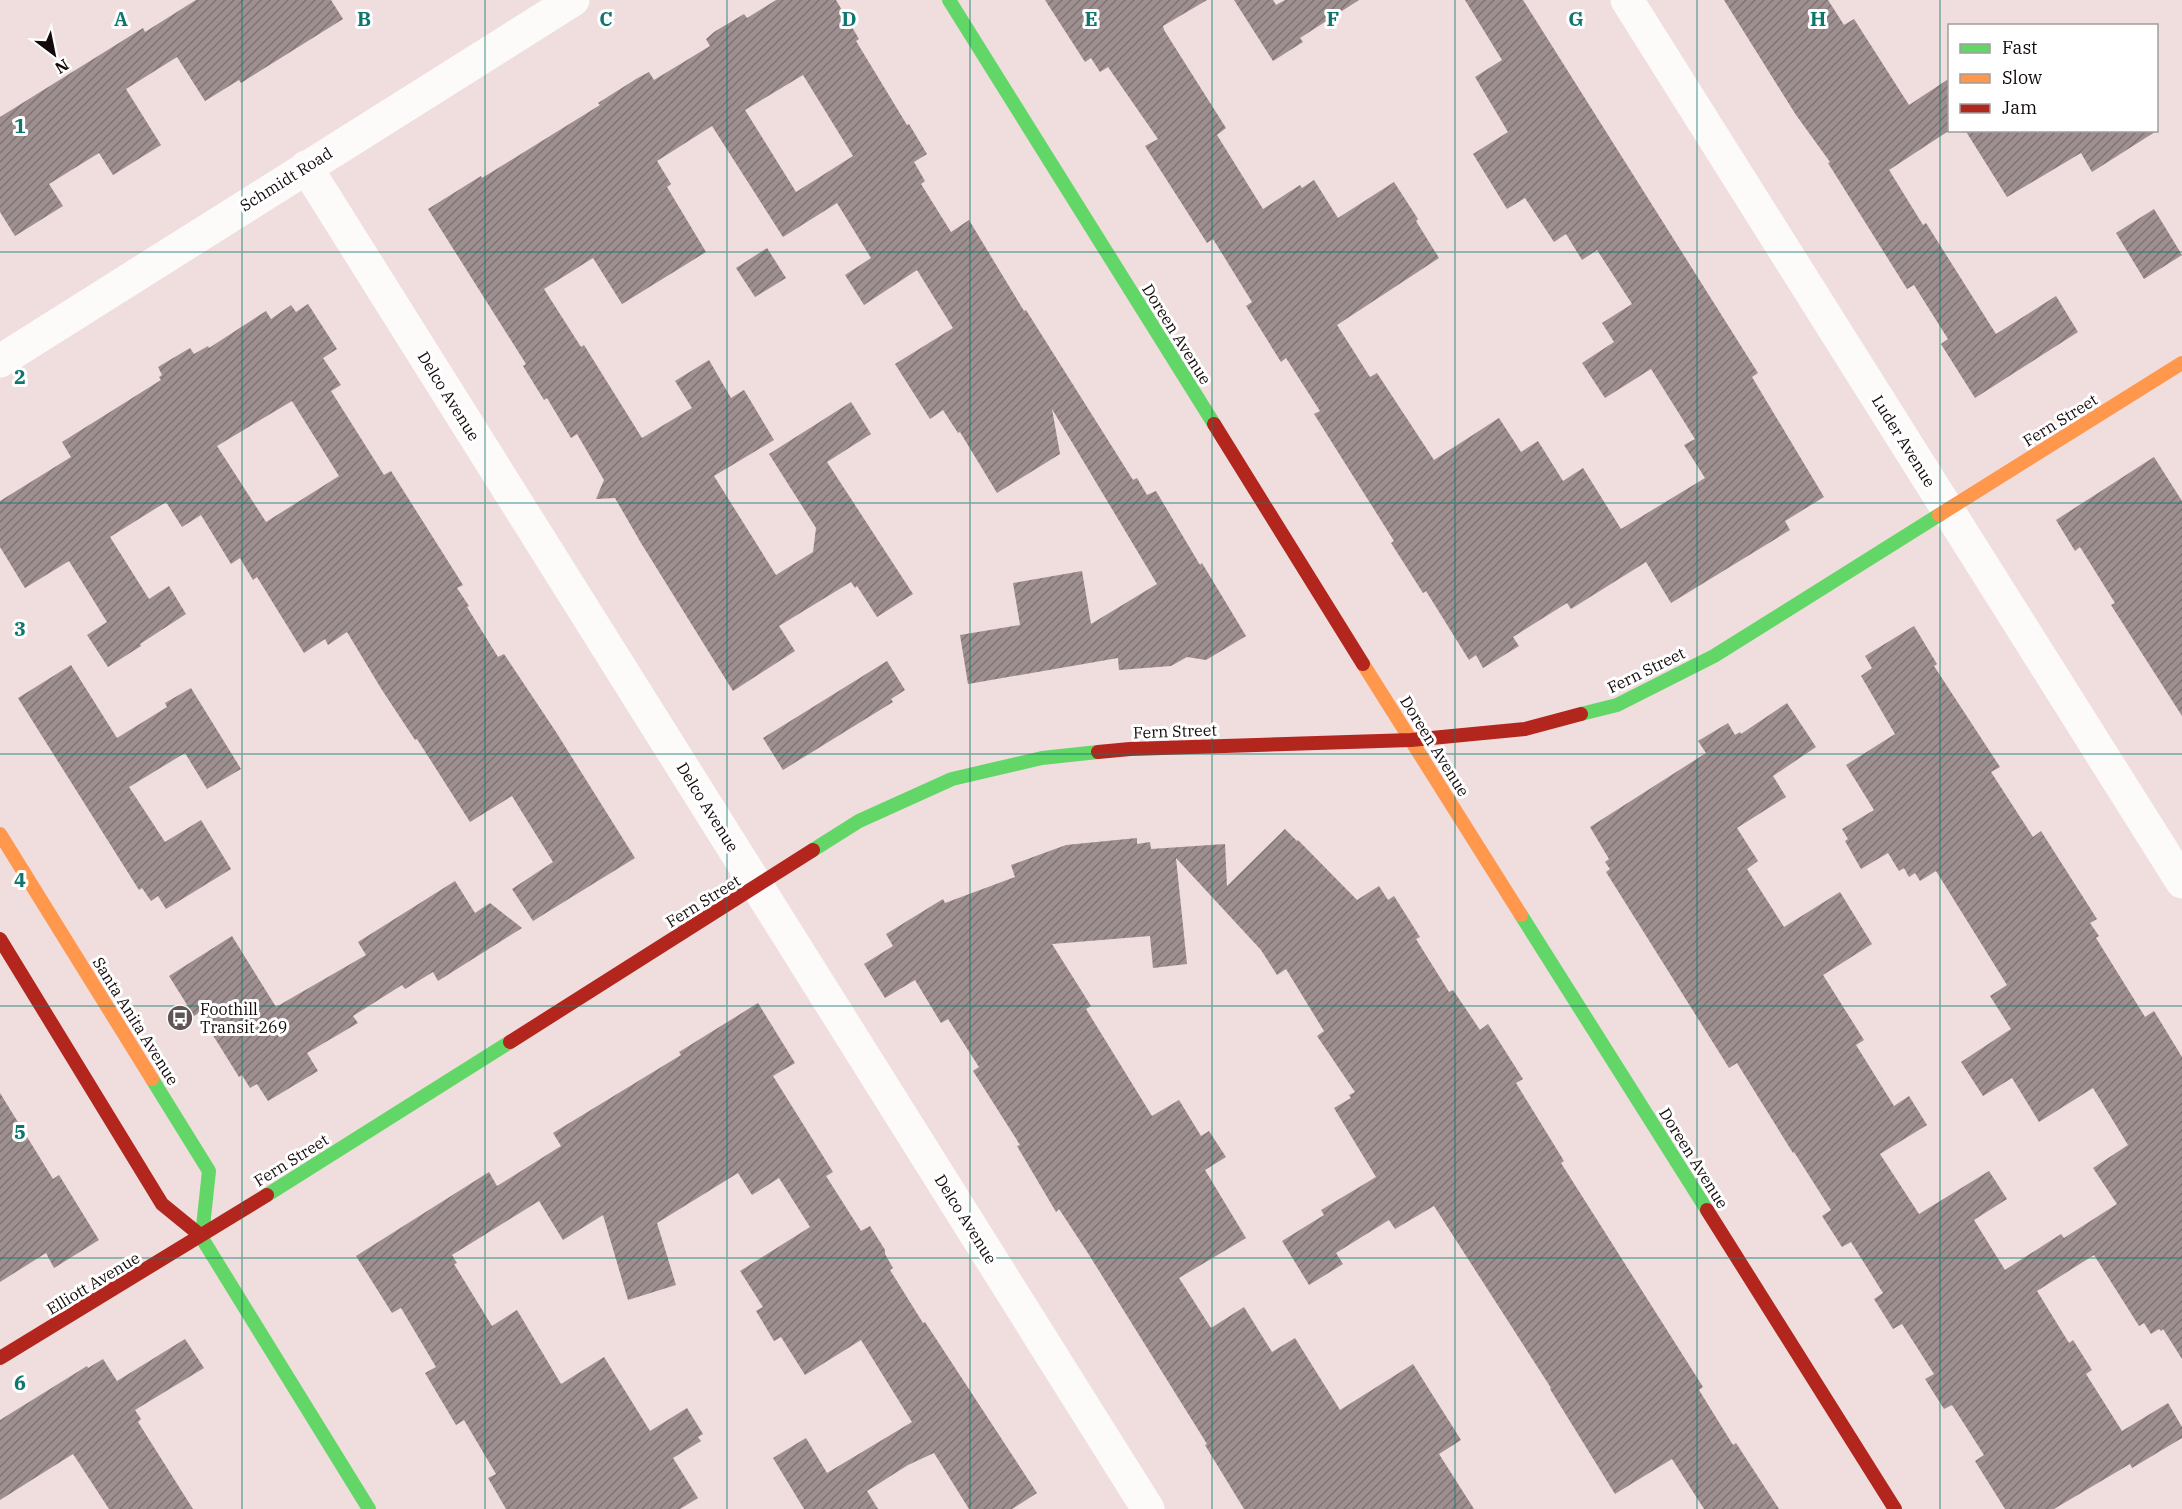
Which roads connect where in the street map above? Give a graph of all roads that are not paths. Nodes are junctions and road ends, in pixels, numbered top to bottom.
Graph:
1 (573, 0) edge
2 (949, 0) edge
3 (1627, 0) edge
4 (306, 167) junction
5 (0, 361) edge
6 (2182, 363) edge
7 (1947, 510) junction
8 (1411, 740) junction
9 (0, 834) edge
10 (2182, 882) edge
11 (758, 886) junction
12 (0, 939) edge
13 (202, 1236) junction
14 (0, 1358) edge
15 (369, 1509) edge
16 (1148, 1509) edge
17 (1895, 1509) edge

1 - 4 street, Schmidt Road
2 - 8 street, Doreen Avenue
3 - 7 street, Luder Avenue
4 - 5 street, Schmidt Road
4 - 11 street, Delco Avenue
6 - 7 street, Fern Street
7 - 8 street, Fern Street
7 - 10 street, Luder Avenue
8 - 11 street, Fern Street
8 - 17 street, Doreen Avenue
9 - 13 street, Santa Anita Avenue
11 - 13 street, Fern Street
11 - 16 street, Delco Avenue
12 - 13 street
13 - 14 street, Elliott Avenue
13 - 15 street

